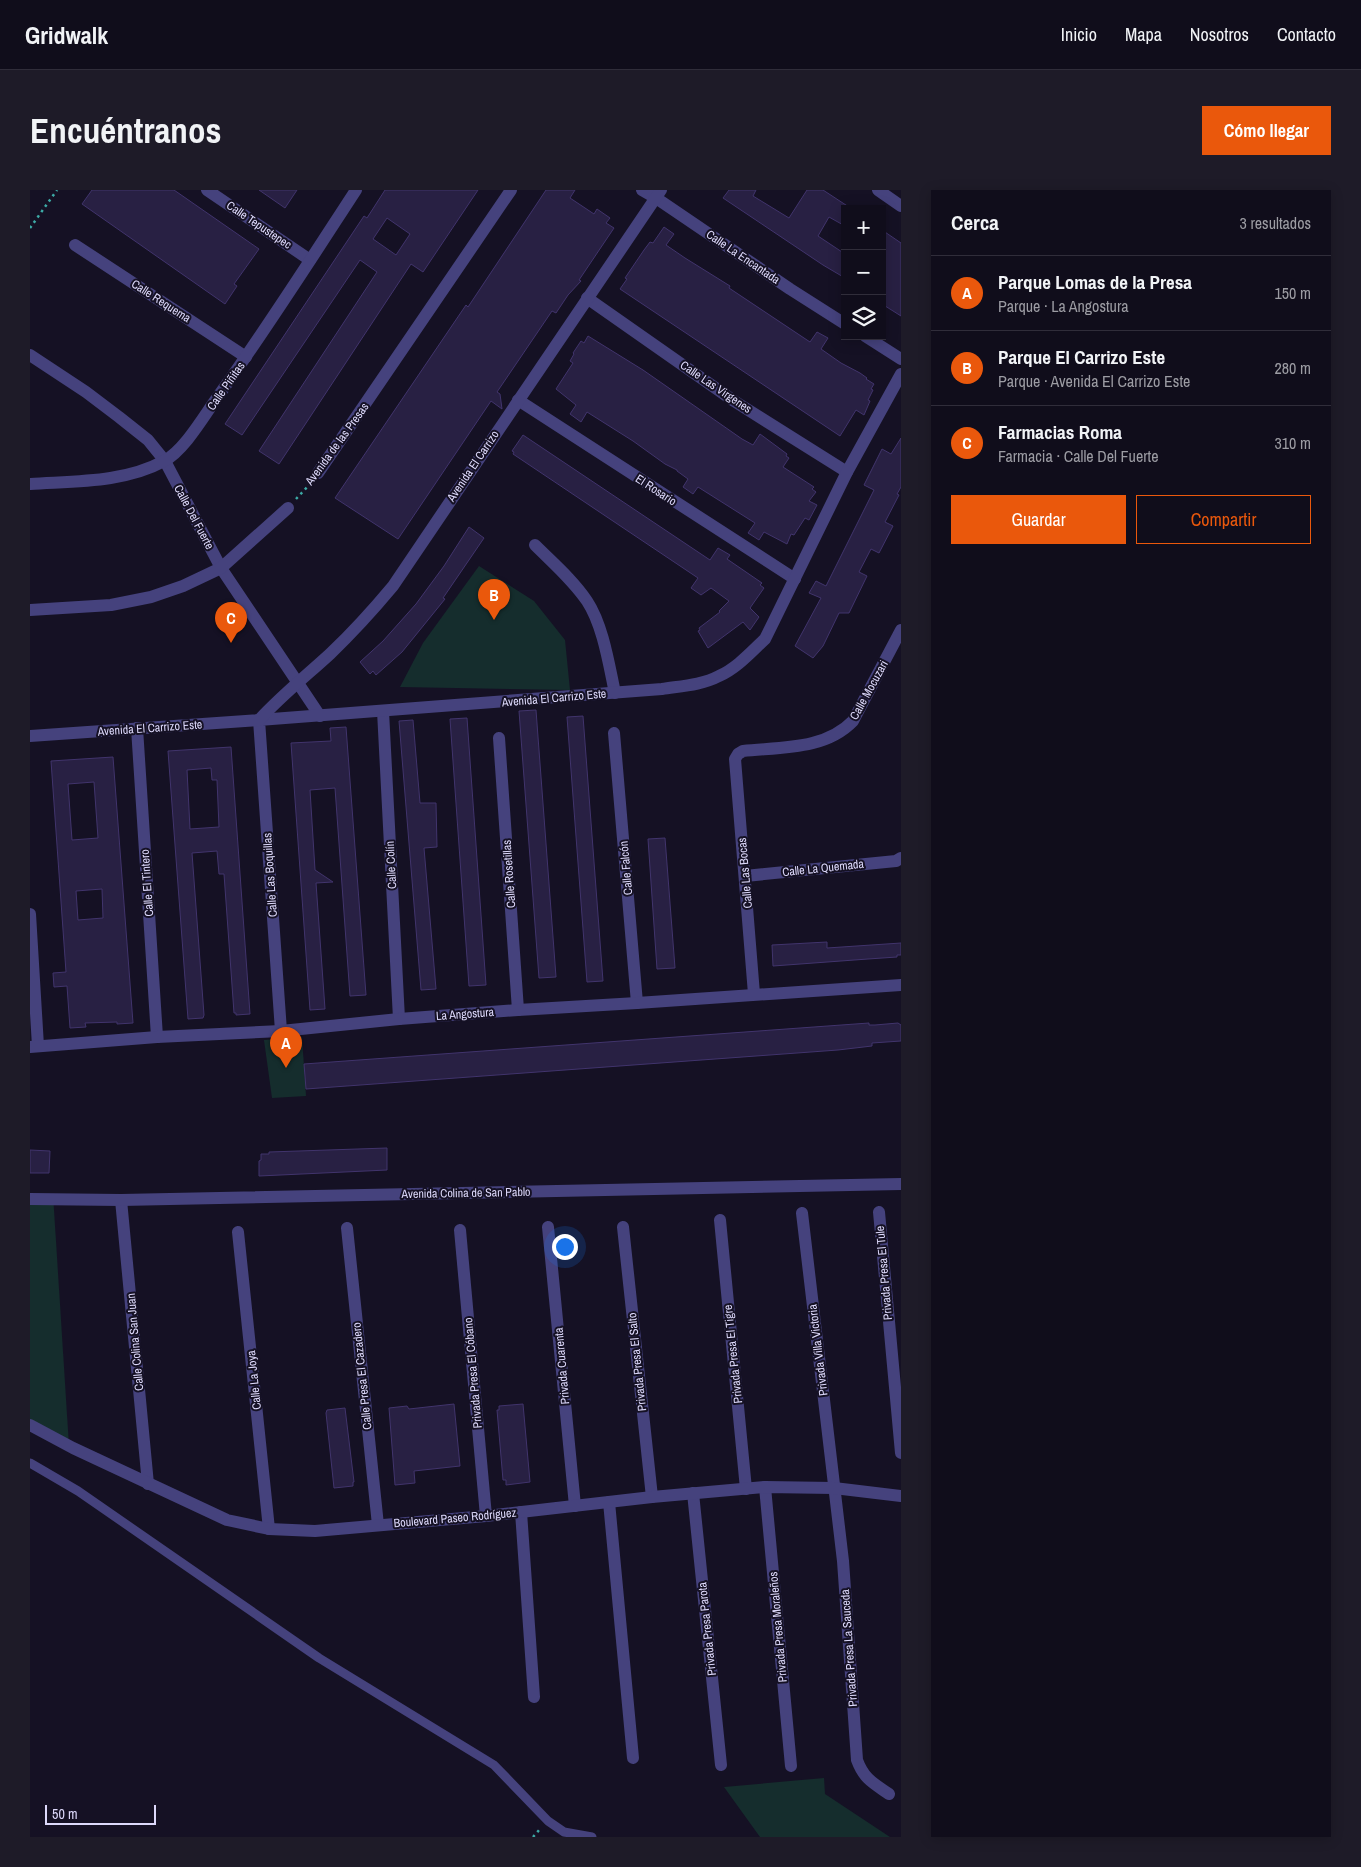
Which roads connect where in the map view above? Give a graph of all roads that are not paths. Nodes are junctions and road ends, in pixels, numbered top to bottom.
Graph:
1 (207, 190) edge
2 (356, 190) edge
3 (511, 190) edge
4 (642, 190) edge
5 (878, 190) edge
6 (658, 194) edge
7 (901, 206) edge
8 (76, 245) dead end
9 (310, 260) junction
10 (587, 298) junction
11 (841, 322) edge
12 (871, 340) edge
13 (30, 354) edge
14 (246, 357) junction
15 (901, 359) edge
16 (901, 374) edge
17 (518, 400) junction
18 (165, 461) junction
19 (847, 472) junction
20 (318, 473) road end
21 (30, 484) edge
22 (288, 508) road end
23 (535, 545) dead end
24 (221, 568) junction
25 (795, 580) junction
26 (30, 610) edge
27 (901, 630) edge
28 (298, 683) junction
29 (615, 693) junction
30 (383, 711) junction
31 (320, 716) junction
32 (259, 720) junction
33 (137, 728) junction
34 (614, 733) dead end
35 (30, 736) edge
36 (499, 738) dead end
37 (738, 754) joint
38 (901, 858) edge
39 (745, 876) junction
40 (30, 914) edge
41 (901, 985) edge
42 (754, 994) junction
43 (638, 1003) junction
44 (518, 1010) junction
45 (399, 1019) junction
46 (281, 1030) junction
47 (157, 1037) junction
48 (34, 1046) edge
49 (901, 1184) edge
50 (30, 1199) edge
51 (121, 1200) junction
52 (879, 1212) dead end
53 (802, 1213) dead end
54 (720, 1220) dead end
55 (548, 1227) dead end
56 (623, 1227) dead end
57 (346, 1228) dead end
58 (460, 1230) dead end
59 (238, 1232) dead end
60 (30, 1425) edge
61 (901, 1453) edge
62 (30, 1463) edge
63 (148, 1484) junction
64 (766, 1487) junction
65 (746, 1488) junction
66 (834, 1488) junction
67 (693, 1494) junction
68 (901, 1496) edge
69 (652, 1497) junction
70 (609, 1502) junction
71 (575, 1506) junction
72 (521, 1512) junction
73 (486, 1516) junction
74 (378, 1525) junction
75 (269, 1529) junction
76 (534, 1696) dead end
77 (633, 1758) dead end
78 (721, 1765) dead end
79 (792, 1766) dead end
80 (889, 1794) dead end
81 (592, 1837) edge

1 - 9 street, Calle Tepustepec
2 - 9 street, Calle Piñitas
3 - 20 street, Avenida de las Presas
4 - 6 street, Calle La Encantada
5 - 7 street
6 - 10 street, Avenida El Carrizo
6 - 11 street, Calle La Encantada
8 - 14 street, Calle Requema
9 - 14 street, Calle Piñitas
10 - 17 street, Avenida El Carrizo
10 - 19 street, Calle Las Virgenes
12 - 15 street
13 - 18 street, Calle Del Fuerte
14 - 18 street, Calle Piñitas
16 - 19 street, Avenida El Carrizo Este
17 - 25 street, El Rosario
17 - 28 street, Avenida El Carrizo
18 - 21 street, Calle Piñitas
18 - 24 street, Calle Del Fuerte
19 - 25 street, Avenida El Carrizo Este
22 - 24 street
23 - 29 street
24 - 26 street
24 - 28 street, Calle Del Fuerte
25 - 29 street, Avenida El Carrizo Este
27 - 37 street, Calle Mocuzari
28 - 31 street, Calle Del Fuerte
28 - 32 street, Avenida El Carrizo
29 - 30 street, Avenida El Carrizo Este
30 - 31 street, Avenida El Carrizo Este
30 - 45 street, Calle Colín
31 - 32 street, Avenida El Carrizo Este
32 - 33 street, Avenida El Carrizo Este
32 - 46 street, Calle Las Boquillas
33 - 35 street, Avenida El Carrizo Este
33 - 47 street, Calle El Tintero
34 - 43 street, Calle Falcón
36 - 44 street, Calle Rosetillas
37 - 39 street, Calle Las Bocas
38 - 39 street, Calle La Quemada
39 - 42 street, Calle Las Bocas
40 - 48 street
41 - 42 street, La Angostura
42 - 43 street, La Angostura
43 - 44 street, La Angostura
44 - 45 street, La Angostura
45 - 46 street, La Angostura
46 - 47 street, La Angostura
47 - 48 street, La Angostura
49 - 51 street, Avenida Colina de San Pablo
50 - 51 street, Avenida Colina de San Pablo
51 - 63 street, Calle Colina San Juan
52 - 61 street, Privada Presa El Tule
53 - 66 street, Privada Villa Victoria
54 - 65 street, Privada Presa El Tigre
55 - 71 street, Privada Cuarenta
56 - 69 street, Privada Presa El Salto
57 - 74 street, Calle Presa El Cazadero
58 - 73 street, Privada Presa El Cóbano
59 - 75 street, Calle La Joya
60 - 63 street, Boulevard Paseo Rodríguez
62 - 81 lane
63 - 75 street, Boulevard Paseo Rodríguez
64 - 65 street, Boulevard Paseo Rodríguez
64 - 66 street, Boulevard Paseo Rodríguez
64 - 79 street, Privada Presa Moraleños
65 - 67 street, Boulevard Paseo Rodríguez
66 - 68 street, Boulevard Paseo Rodríguez
66 - 80 street, Privada Presa La Sauceda
67 - 69 street, Boulevard Paseo Rodríguez
67 - 78 street, Privada Presa Parota
69 - 70 street, Boulevard Paseo Rodríguez
70 - 71 street, Boulevard Paseo Rodríguez
70 - 77 street
71 - 72 street, Boulevard Paseo Rodríguez
72 - 73 street, Boulevard Paseo Rodríguez
72 - 76 street
73 - 74 street, Boulevard Paseo Rodríguez
74 - 75 street, Boulevard Paseo Rodríguez

